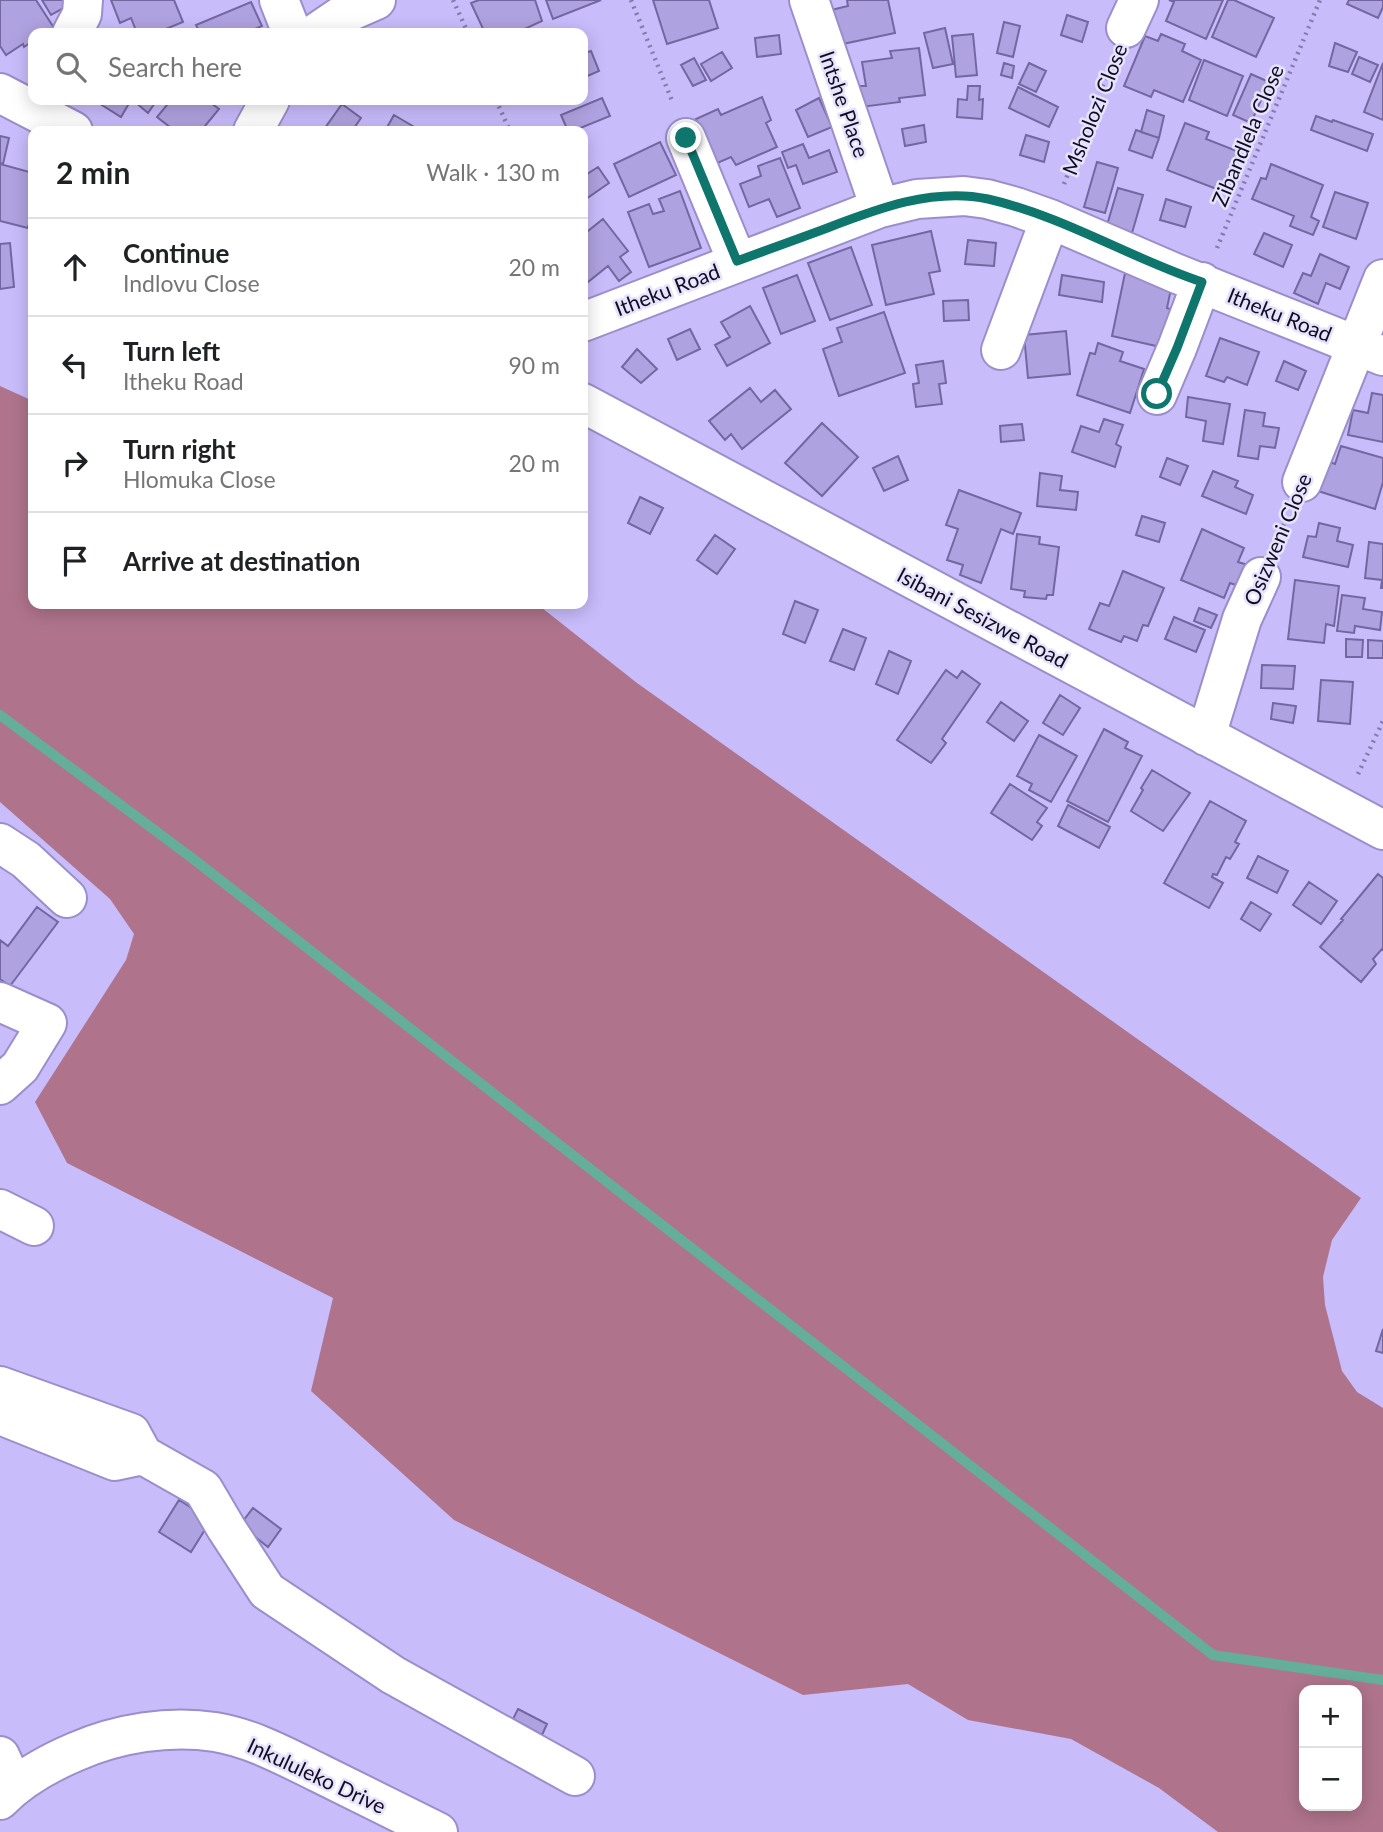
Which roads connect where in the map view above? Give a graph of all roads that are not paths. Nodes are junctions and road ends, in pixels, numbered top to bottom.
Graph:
1 (83, 0) edge
2 (279, 0) edge
3 (376, 0) edge
4 (809, 0) edge
5 (75, 28) edge
6 (290, 28) edge
7 (323, 28) edge
8 (29, 105) edge
9 (267, 105) edge
10 (64, 126) edge
11 (256, 126) edge
12 (686, 138) road end
13 (880, 208) junction
14 (1050, 219) junction
15 (737, 261) junction
16 (1383, 279) edge
17 (1202, 282) junction
18 (588, 320) edge
19 (1001, 350) dead end
20 (1369, 350) edge
21 (1157, 394) dead end
22 (588, 406) edge
23 (1302, 482) road end
24 (1261, 577) road end
25 (1206, 736) junction
26 (1383, 830) edge
27 (0, 843) edge
28 (67, 898) dead end
29 (0, 1002) edge
30 (0, 1085) edge
31 (0, 1209) edge
32 (34, 1226) dead end
33 (0, 1385) edge
34 (0, 1415) edge
35 (143, 1455) junction
36 (575, 1776) dead end
37 (5, 1781) edge
38 (438, 1832) edge

1 - 5 street
2 - 6 street
3 - 7 street
4 - 13 street, Intshe Place
8 - 10 street
9 - 11 street
12 - 15 street
13 - 14 street, Itheku Road
13 - 15 street, Itheku Road
14 - 17 street, Itheku Road
14 - 19 street
15 - 18 street, Itheku Road
16 - 20 street, Osizweni Close
17 - 20 street, Itheku Road
17 - 21 street
20 - 23 street, Osizweni Close
22 - 25 street, Isibani Sesizwe Road
24 - 25 street, Osizweni Close
25 - 26 street, Isibani Sesizwe Road
27 - 28 street
29 - 30 street
31 - 32 street
33 - 35 street
34 - 35 street
35 - 36 street
37 - 38 street, Inkululeko Drive

